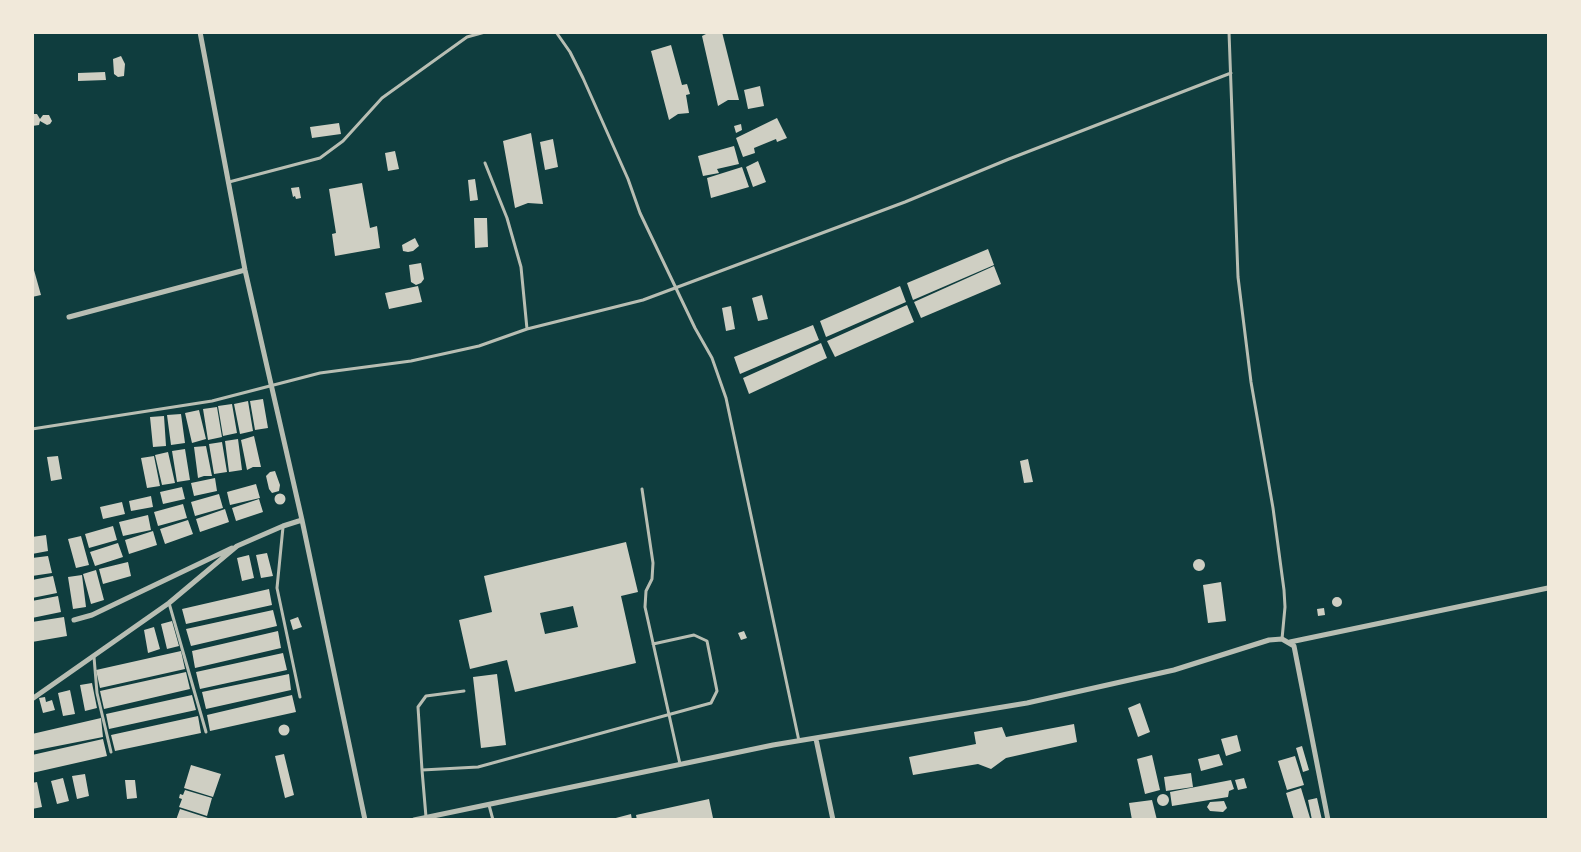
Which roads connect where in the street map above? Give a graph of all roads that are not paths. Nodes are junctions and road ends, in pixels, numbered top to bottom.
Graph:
1 (200, 32) edge
2 (485, 32) edge
3 (556, 32) edge
4 (1229, 32) edge
5 (1230, 73) junction
6 (484, 163) dead end
7 (229, 182) junction
8 (245, 270) junction
9 (676, 288) junction
10 (69, 317) dead end
11 (527, 329) junction
12 (271, 387) junction
13 (32, 429) edge
14 (642, 489) dead end
15 (302, 520) junction
16 (283, 526) junction
17 (237, 546) junction
18 (1548, 588) edge
19 (169, 603) junction
20 (74, 620) dead end
21 (1282, 639) junction
22 (1290, 642) junction
23 (653, 644) junction
24 (94, 657) junction
25 (464, 691) dead end
26 (300, 697) dead end
27 (32, 699) edge
28 (669, 714) junction
29 (206, 732) dead end
30 (816, 739) junction
31 (799, 742) junction
32 (111, 752) dead end
33 (680, 765) junction
34 (422, 770) junction
35 (488, 805) junction
36 (426, 817) junction
37 (365, 820) edge
38 (414, 820) edge
39 (493, 820) edge
40 (833, 820) edge
41 (1328, 820) edge

1 - 7 street
2 - 7 lane
3 - 9 lane
4 - 5 lane
5 - 9 lane
5 - 21 lane
6 - 11 lane
7 - 8 street
8 - 10 street
8 - 12 street
9 - 11 lane
9 - 31 lane
11 - 12 lane
12 - 13 lane
12 - 15 street
14 - 23 lane
15 - 16 street
15 - 37 street
16 - 17 street
16 - 26 lane
17 - 19 street
17 - 20 street
18 - 22 street
19 - 24 street
19 - 29 lane
21 - 22 street
21 - 30 street
22 - 41 street
23 - 28 lane
23 - 28 lane
24 - 27 street
24 - 32 lane
25 - 34 lane
28 - 33 lane
28 - 34 lane
30 - 31 street
30 - 40 street
31 - 33 street
33 - 35 street
34 - 36 lane
35 - 36 street
35 - 39 lane
36 - 38 street

